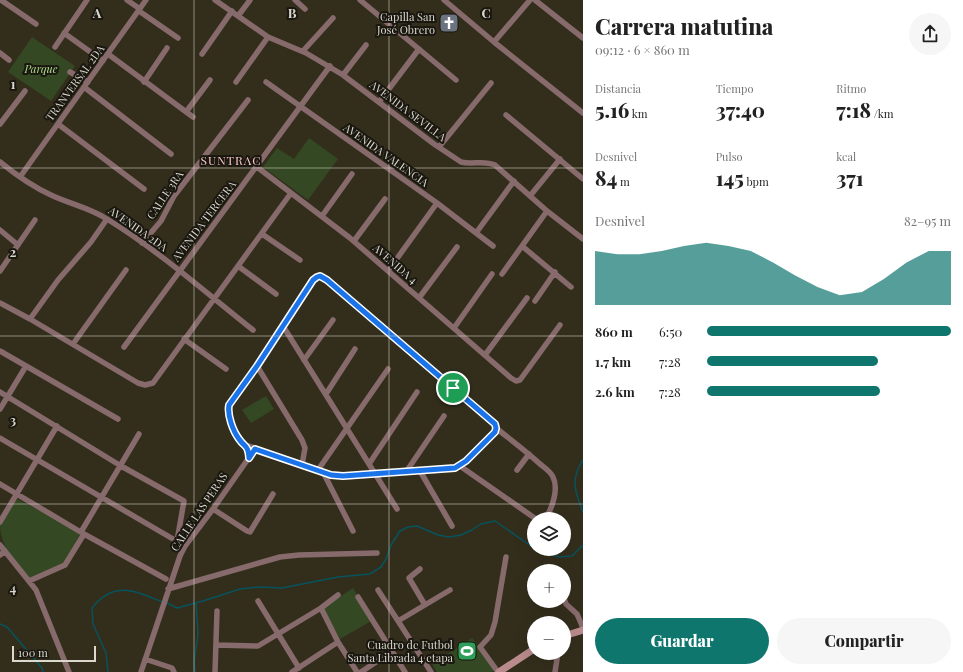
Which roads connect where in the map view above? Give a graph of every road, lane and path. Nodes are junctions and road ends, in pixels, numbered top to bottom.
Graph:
1 (1, 0) edge
2 (87, 0) edge
3 (127, 0) edge
4 (146, 0) edge
5 (215, 0) edge
6 (250, 0) edge
7 (295, 0) edge
8 (360, 0) edge
9 (444, 0) edge
10 (530, 0) edge
11 (535, 0) edge
12 (305, 9) dead end
13 (139, 10) junction
14 (232, 12) junction
15 (238, 16) junction
16 (333, 18) dead end
17 (36, 24) dead end
18 (64, 33) junction
19 (268, 37) junction
20 (178, 38) dead end
21 (583, 38) edge
22 (494, 42) junction
23 (366, 45) dead end
24 (55, 47) dead end
25 (167, 48) dead end
26 (420, 49) junction
27 (303, 51) junction
28 (0, 53) edge
29 (108, 54) junction
30 (202, 54) dead end
31 (9, 60) dead end
32 (103, 61) junction
33 (330, 66) junction
34 (70, 72) dead end
35 (343, 75) junction
36 (210, 80) dead end
37 (456, 80) dead end
38 (88, 82) junction
39 (144, 82) junction
40 (236, 82) dead end
41 (266, 82) dead end
42 (491, 83) dead end
43 (84, 87) junction
44 (25, 91) dead end
45 (248, 100) dead end
46 (379, 102) junction
47 (301, 106) junction
48 (186, 112) junction
49 (583, 113) edge
50 (506, 115) dead end
51 (193, 117) dead end
52 (0, 124) edge
53 (58, 124) junction
54 (439, 147) junction
55 (171, 154) dead end
56 (560, 159) junction
57 (0, 162) edge
58 (257, 167) junction
59 (352, 174) dead end
60 (20, 177) junction
61 (583, 179) edge
62 (514, 181) junction
63 (144, 189) dead end
64 (292, 193) junction
65 (530, 196) junction
66 (385, 199) dead end
67 (437, 203) junction
68 (547, 211) junction
69 (322, 216) junction
70 (107, 219) junction
71 (35, 220) dead end
72 (0, 230) edge
73 (476, 233) junction
74 (262, 234) junction
75 (583, 239) edge
76 (354, 241) junction
77 (142, 243) junction
78 (18, 246) junction
79 (493, 246) dead end
80 (522, 246) junction
81 (457, 247) dead end
82 (300, 260) dead end
83 (238, 266) junction
84 (126, 270) dead end
85 (0, 271) edge
86 (180, 271) junction
87 (388, 271) junction
88 (555, 272) junction
89 (492, 274) dead end
90 (502, 274) dead end
91 (572, 287) dead end
92 (276, 294) dead end
93 (419, 298) junction
94 (527, 298) dead end
95 (214, 299) junction
96 (535, 301) dead end
97 (0, 303) edge
98 (30, 319) junction
99 (333, 320) dead end
100 (560, 325) dead end
101 (283, 326) junction
102 (454, 328) junction
103 (253, 330) dead end
104 (184, 339) junction
105 (73, 344) junction
106 (124, 347) dead end
107 (355, 349) dead end
108 (0, 351) edge
109 (485, 355) junction
110 (304, 360) junction
111 (26, 366) junction
112 (257, 366) junction
113 (226, 369) dead end
114 (388, 369) dead end
115 (0, 392) edge
116 (417, 392) dead end
117 (326, 394) junction
118 (8, 397) junction
119 (0, 409) edge
120 (444, 416) dead end
121 (118, 419) dead end
122 (57, 426) junction
123 (347, 428) junction
124 (496, 428) junction
125 (139, 434) dead end
126 (0, 438) edge
127 (246, 445) junction
128 (255, 449) junction
129 (529, 454) junction
130 (249, 458) junction
131 (38, 461) junction
132 (369, 464) junction
133 (302, 465) junction
134 (121, 466) junction
135 (460, 466) junction
136 (517, 470) dead end
137 (320, 471) junction
138 (420, 471) junction
139 (406, 472) junction
140 (375, 474) junction
141 (0, 484) edge
142 (16, 494) junction
143 (272, 494) dead end
144 (102, 497) junction
145 (213, 509) junction
146 (397, 509) dead end
147 (549, 512) edge
148 (527, 513) edge
149 (0, 522) edge
150 (452, 526) dead end
151 (353, 531) dead end
152 (83, 533) junction
153 (177, 541) junction
154 (0, 545) edge
155 (186, 546) junction
156 (2, 553) edge
157 (377, 553) dead end
158 (506, 558) dead end
159 (420, 569) dead end
160 (166, 579) dead end
161 (29, 581) junction
162 (378, 590) dead end
163 (450, 590) dead end
164 (168, 591) junction
165 (338, 595) dead end
166 (358, 597) dead end
167 (258, 601) dead end
168 (425, 605) junction
169 (321, 608) junction
170 (570, 608) edge
171 (216, 611) dead end
172 (398, 621) junction
173 (583, 629) edge
174 (571, 633) edge
175 (278, 634) junction
176 (338, 642) junction
177 (216, 645) junction
178 (391, 652) junction
179 (527, 654) edge
180 (145, 659) junction
181 (557, 660) edge
182 (299, 668) junction
183 (69, 672) edge
184 (141, 672) edge
185 (174, 672) edge
186 (215, 672) edge
187 (292, 672) edge
188 (357, 672) edge
189 (362, 672) edge
190 (404, 672) edge
191 (431, 672) edge
192 (499, 672) edge
193 (555, 672) edge

1 - 17 street
2 - 18 street
3 - 13 street
4 - 13 street, TRANVERSAL 2DA
5 - 14 street, AVENIDA SEVILLA
6 - 15 street
7 - 12 street
8 - 26 street
9 - 22 street
10 - 22 street
11 - 21 street
13 - 20 street
13 - 29 street, TRANVERSAL 2DA
14 - 15 street, AVENIDA SEVILLA
14 - 30 street
15 - 19 street, AVENIDA SEVILLA
16 - 27 street
18 - 24 street
18 - 32 street
19 - 27 street, AVENIDA SEVILLA
19 - 40 street
22 - 49 street
23 - 35 street
25 - 39 street
26 - 37 street
26 - 46 street
27 - 33 street, AVENIDA SEVILLA
28 - 31 street
29 - 32 street, TRANVERSAL 2DA
29 - 39 street
32 - 38 street, TRANVERSAL 2DA
33 - 35 street, AVENIDA SEVILLA
33 - 47 street, AVENIDA TERCERA
34 - 38 street
35 - 46 street, AVENIDA SEVILLA
36 - 48 street
38 - 43 street, TRANVERSAL 2DA
39 - 48 street
41 - 47 street, AVENIDA VALENCIA
42 - 54 street
43 - 53 street, TRANVERSAL 2DA
43 - 55 street
44 - 52 street
45 - 77 street, CALLE 3RA
46 - 54 street, AVENIDA SEVILLA
47 - 58 street, AVENIDA TERCERA
47 - 67 street, AVENIDA VALENCIA
48 - 51 street
50 - 56 street
53 - 60 street, TRANVERSAL 2DA
53 - 63 street
54 - 62 street, AVENIDA SEVILLA
56 - 61 street
56 - 65 street
57 - 60 street, AVENIDA 2DA
58 - 64 street, AVENIDA 4
58 - 86 street, AVENIDA TERCERA
59 - 69 street
60 - 70 street, AVENIDA 2DA
62 - 65 street, AVENIDA SEVILLA
62 - 73 street
64 - 69 street, AVENIDA 4
64 - 74 street
65 - 68 street, AVENIDA SEVILLA
66 - 76 street
67 - 73 street, AVENIDA VALENCIA
67 - 87 street
68 - 75 street, AVENIDA SEVILLA
68 - 80 street
69 - 76 street, AVENIDA 4
70 - 77 street, AVENIDA 2DA
70 - 98 street
71 - 78 street
72 - 78 street
73 - 79 street, AVENIDA VALENCIA
74 - 82 street
74 - 83 street
76 - 87 street, AVENIDA 4
77 - 86 street, AVENIDA 2DA
78 - 85 street
80 - 88 street
80 - 90 street
81 - 93 street
83 - 92 street
83 - 95 street
84 - 105 street
86 - 95 street, AVENIDA 2DA
86 - 106 street, AVENIDA TERCERA
87 - 93 street, AVENIDA 4
88 - 91 street
88 - 96 street
89 - 102 street
93 - 102 street, AVENIDA 4
94 - 109 street
95 - 103 street, AVENIDA 2DA
95 - 104 street
97 - 98 street
98 - 105 street
99 - 110 street
100 - 109 street, AVENIDA 4
101 - 110 street
101 - 112 street
101 - 124 street
102 - 109 street, AVENIDA 4
104 - 105 street
104 - 113 street
107 - 117 street
108 - 111 street
110 - 117 street
111 - 118 street
111 - 121 street
112 - 127 street
112 - 133 street
114 - 123 street
115 - 118 street
116 - 132 street
117 - 123 street
118 - 119 street
118 - 122 street
120 - 139 street
122 - 131 street
122 - 134 street
123 - 132 street
123 - 137 street
124 - 129 street
124 - 135 street
125 - 134 street
126 - 131 street
127 - 128 street
127 - 130 street
128 - 130 street, CALLE LAS PERAS
128 - 133 street
129 - 136 street
129 - 147 street
130 - 145 street, CALLE LAS PERAS
131 - 142 street
131 - 144 street
132 - 140 street
133 - 137 street
134 - 144 street
134 - 153 street
135 - 138 street
135 - 148 street
137 - 140 street
137 - 151 street
138 - 139 street
138 - 150 street
139 - 140 street
140 - 146 street
141 - 142 street
142 - 149 street
142 - 152 street
143 - 145 street
144 - 152 street
144 - 153 street
145 - 155 street, CALLE LAS PERAS
152 - 160 street
152 - 161 street
153 - 155 street
154 - 156 street
155 - 164 street, CALLE LAS PERAS
156 - 161 street
157 - 164 street
158 - 192 street
159 - 168 street
161 - 183 street
162 - 172 street
163 - 168 street
164 - 180 street, CALLE LAS PERAS
165 - 169 street
166 - 178 street
167 - 175 street
168 - 172 street
169 - 175 street
169 - 176 street
170 - 173 street
171 - 177 street
172 - 191 street
173 - 174 street
175 - 177 street
175 - 182 street
176 - 182 street
176 - 188 street
177 - 186 street
178 - 189 street
178 - 190 street
179 - 192 street
180 - 184 street, CALLE LAS PERAS
180 - 185 street
181 - 193 street
182 - 187 street

